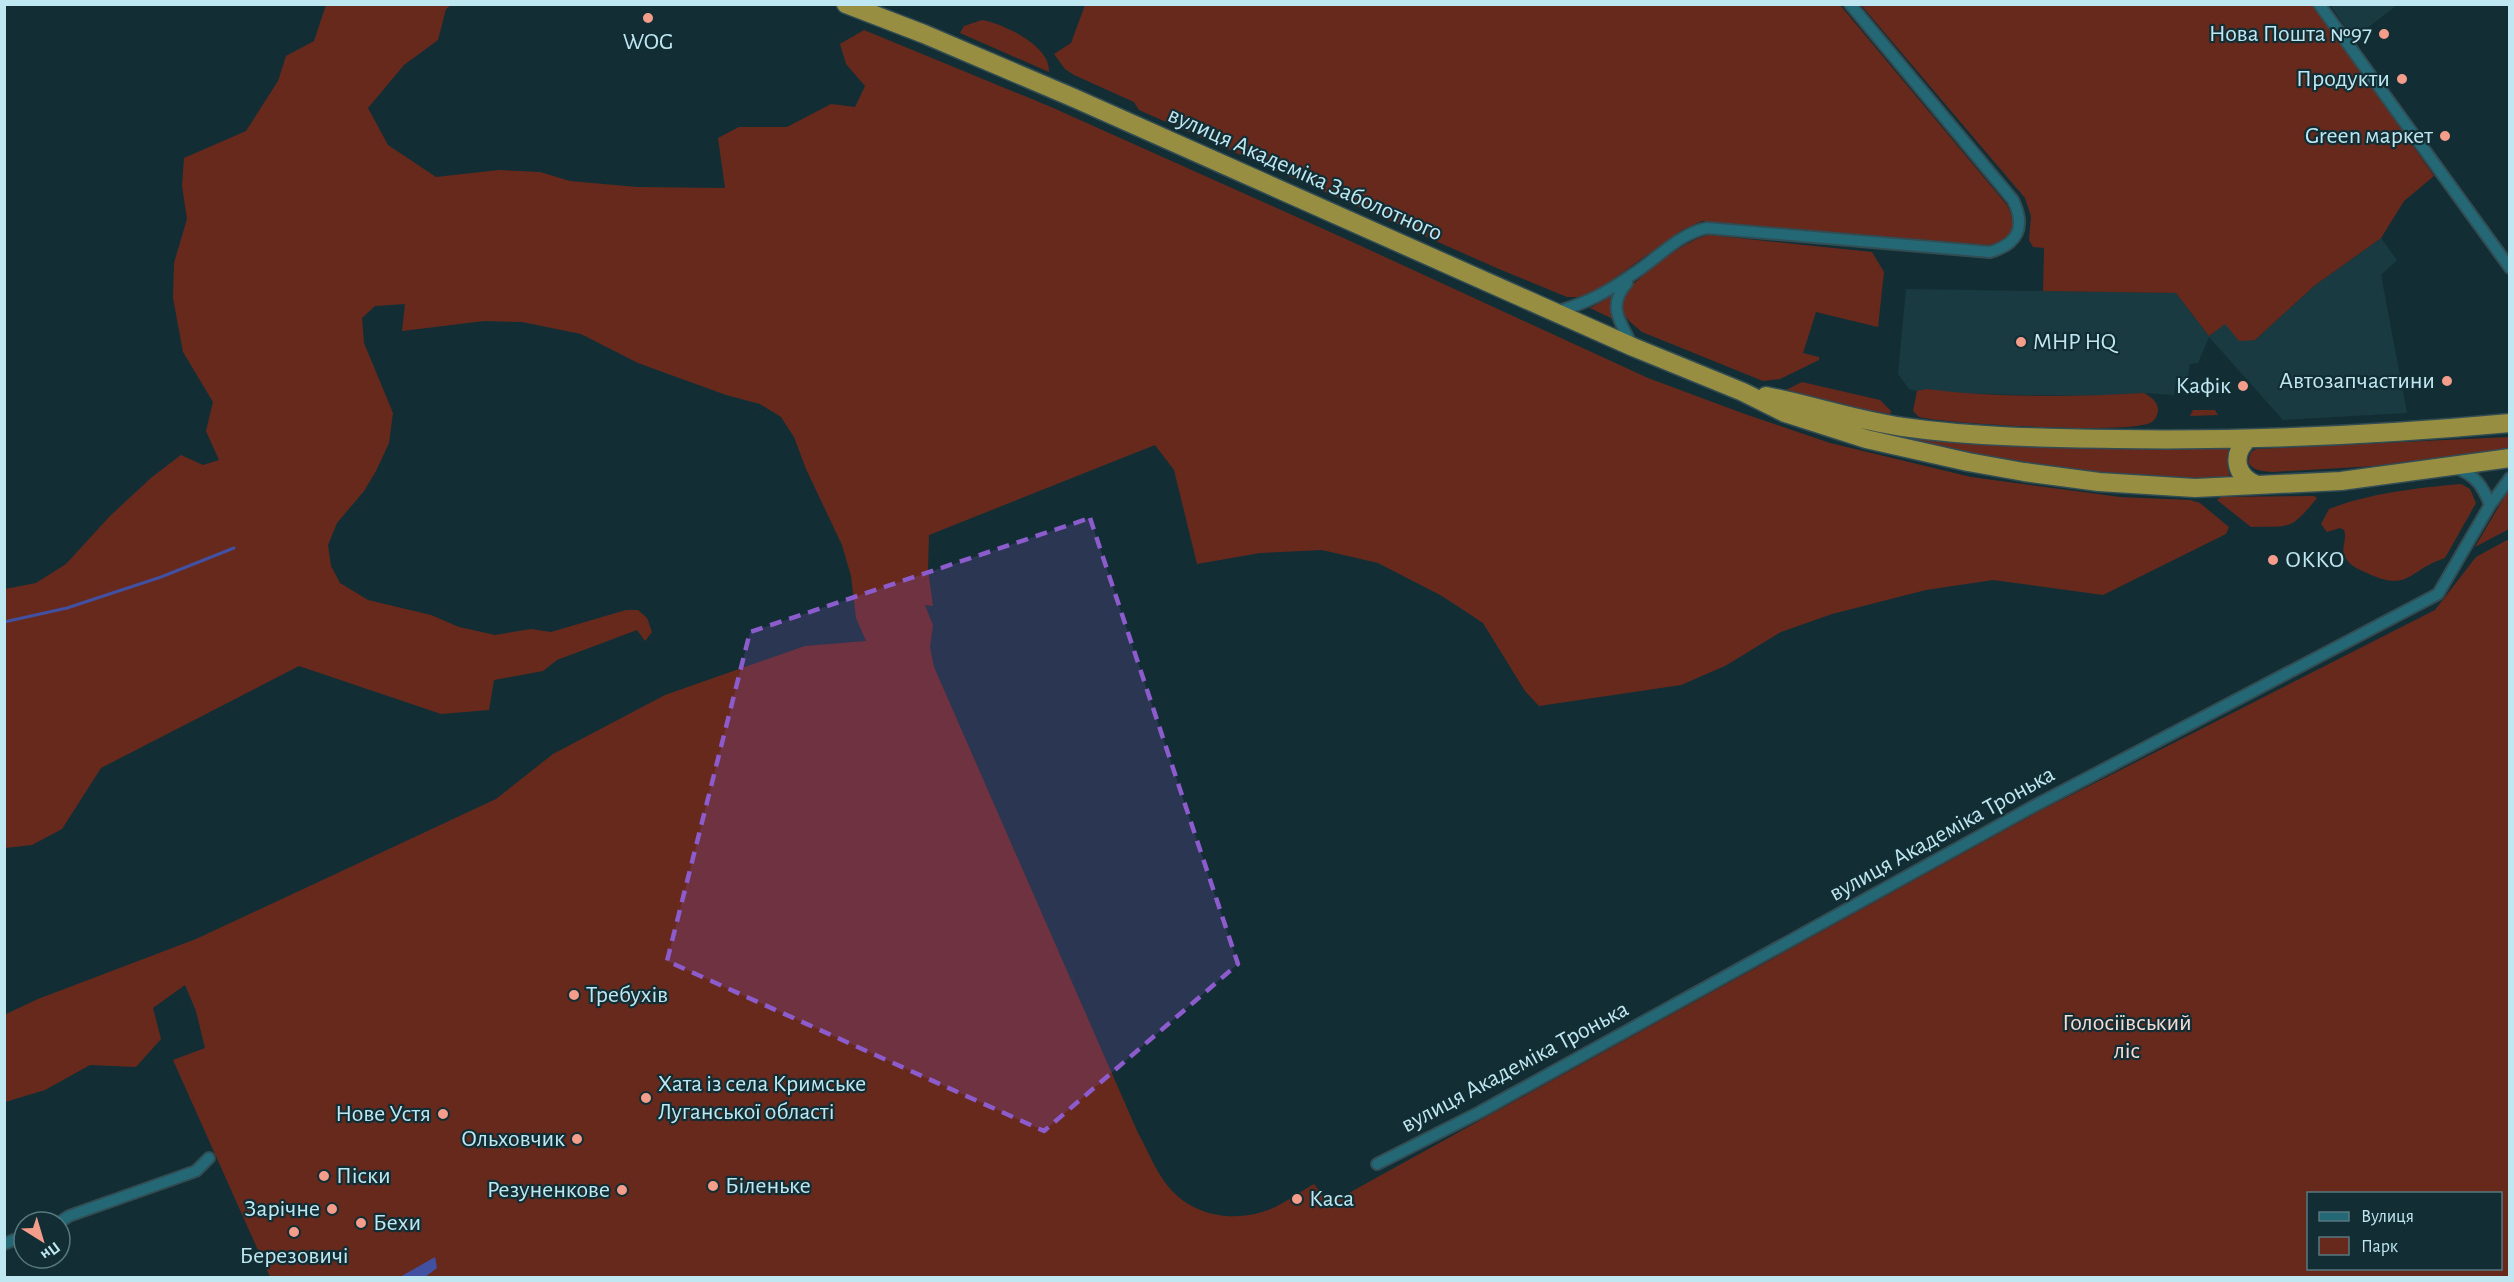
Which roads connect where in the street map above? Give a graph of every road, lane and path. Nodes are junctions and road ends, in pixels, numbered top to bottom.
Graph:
1 (846, 4) edge
2 (1850, 4) edge
3 (2319, 4) edge
4 (2510, 267) edge
5 (1635, 273) junction
6 (1555, 312) junction
7 (1633, 346) junction
8 (1743, 392) junction
9 (2510, 423) edge
10 (2248, 439) junction
11 (2510, 458) edge
12 (2453, 467) junction
13 (2510, 478) edge
14 (2257, 485) junction
15 (2490, 505) junction
16 (209, 1158) dead end
17 (1377, 1164) dead end
18 (72, 1215) edge

1 - 6 highway, вулиця Академіка Заболотного
2 - 5 street
3 - 4 street
5 - 6 street
5 - 7 street
6 - 7 highway, вулиця Академіка Заболотного
7 - 8 highway, вулиця Академіка Заболотного
8 - 10 highway, вулиця Академіка Заболотного
8 - 14 highway, вулиця Академіка Заболотного
9 - 10 highway, вулиця Академіка Заболотного
10 - 14 highway
11 - 12 highway, вулиця Академіка Заболотного
12 - 14 highway, вулиця Академіка Заболотного
12 - 15 street
13 - 15 street, вулиця Академіка Тронька
15 - 17 street, вулиця Академіка Тронька
16 - 18 street

